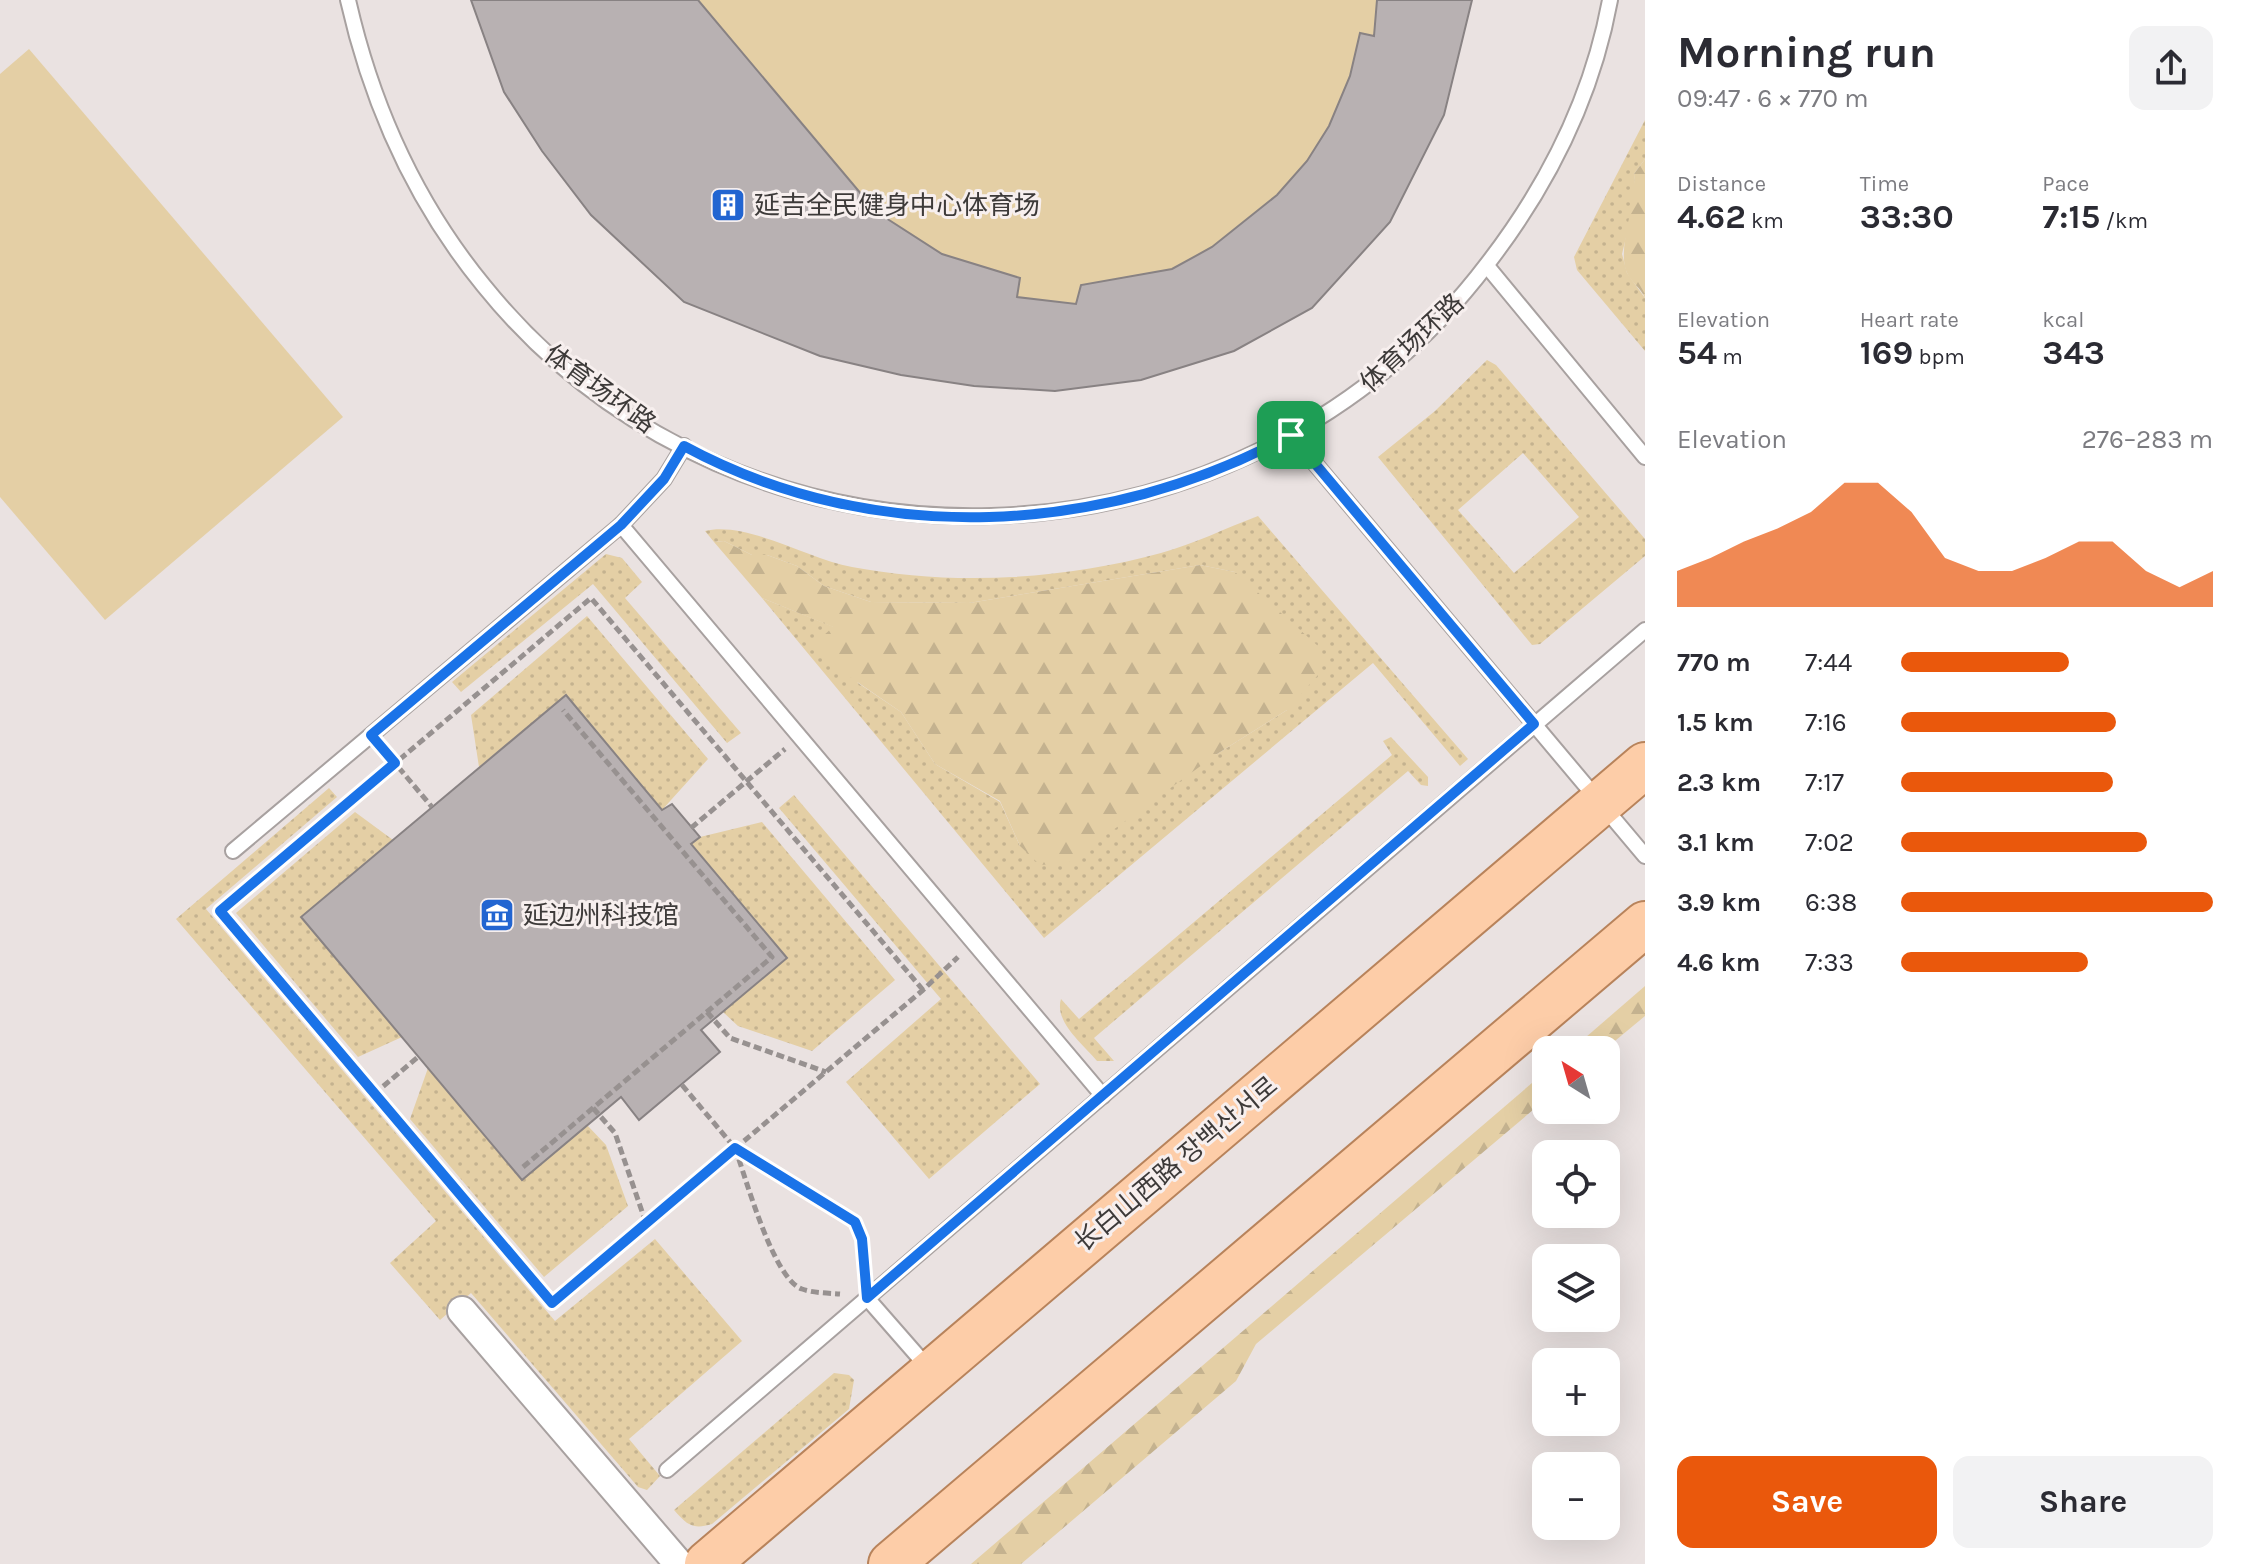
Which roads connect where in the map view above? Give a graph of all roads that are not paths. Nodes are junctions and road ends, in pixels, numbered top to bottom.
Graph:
1 (348, 0) edge
2 (1610, 0) edge
3 (1487, 266) junction
4 (1291, 435) junction
5 (684, 446) junction
6 (1645, 457) edge
7 (621, 525) junction
8 (1645, 630) edge
9 (1534, 724) junction
10 (1645, 765) edge
11 (1601, 803) junction
12 (233, 851) dead end
13 (1645, 856) edge
14 (1645, 924) edge
15 (1103, 1096) junction
16 (867, 1298) junction
17 (462, 1311) dead end
18 (932, 1373) junction
19 (667, 1470) dead end
20 (679, 1564) edge
21 (707, 1564) edge
22 (891, 1564) edge

1 - 5 lane, 体育场环路
2 - 3 lane, 体育场环路
3 - 4 lane, 体育场环路
3 - 6 lane
4 - 5 lane, 体育场环路
4 - 9 lane
5 - 7 lane
7 - 12 lane
7 - 15 lane
8 - 9 lane
9 - 11 lane
9 - 15 lane
10 - 11 main road, 长白山西路 장백산서로
11 - 13 lane
11 - 18 main road, 长白山西路 장백산서로
14 - 22 main road
15 - 16 lane
16 - 18 lane
16 - 19 lane
17 - 20 street
18 - 21 main road, 长白山西路 장백산서로

